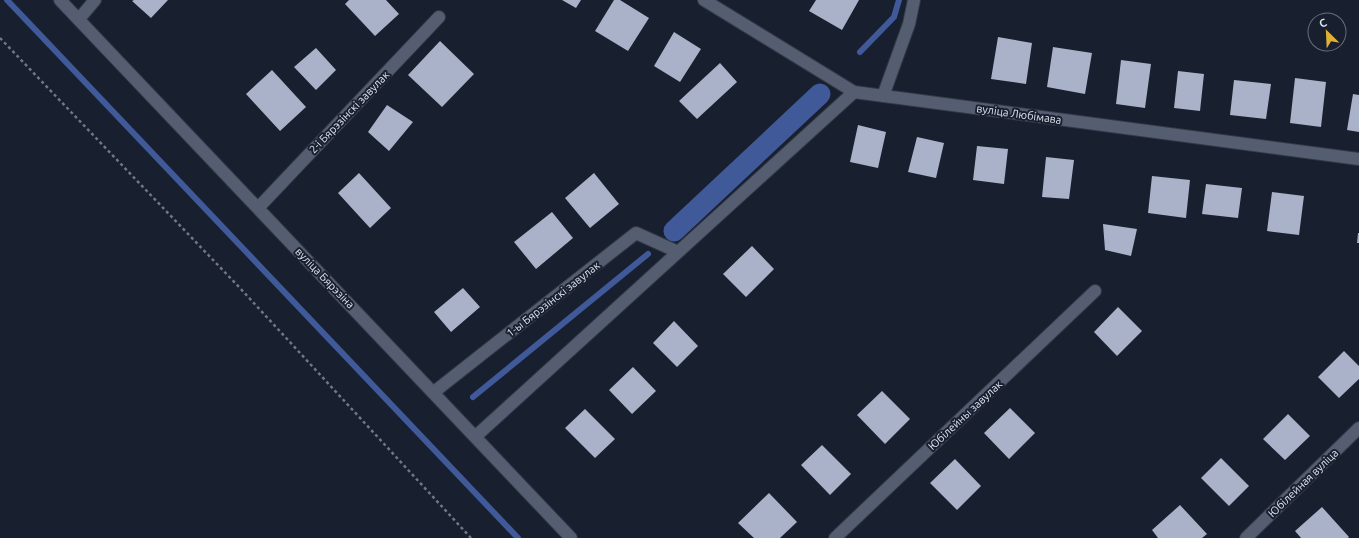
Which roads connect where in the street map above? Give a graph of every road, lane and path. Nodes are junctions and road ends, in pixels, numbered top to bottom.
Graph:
1 (60, 0) edge
2 (95, 0) edge
3 (704, 0) edge
4 (914, 0) edge
5 (439, 17) dead end
6 (79, 19) junction
7 (0, 38) edge
8 (854, 92) junction
9 (883, 96) junction
10 (1359, 159) edge
11 (258, 208) junction
12 (678, 252) junction
13 (1095, 291) dead end
14 (434, 392) junction
15 (1359, 428) edge
16 (476, 436) junction
17 (471, 538) edge
18 (571, 538) edge
19 (835, 538) edge
20 (1246, 538) edge

1 - 6 street, вуліца Бярэзіна
2 - 6 street
3 - 8 street, вуліца Любімава
4 - 9 street
5 - 11 street, 2-і Бярэзінскі завулак
6 - 11 street, вуліца Бярэзіна
7 - 17 path
8 - 9 street, вуліца Любімава
8 - 12 street
9 - 10 street, вуліца Любімава
11 - 14 street, вуліца Бярэзіна
12 - 14 street, 1-ы Бярэзінскі завулак
12 - 16 street
13 - 19 street, Юбілейны завулак
14 - 16 street, вуліца Бярэзіна
15 - 20 street, Юбілейная вуліца
16 - 18 street, вуліца Бярэзіна

